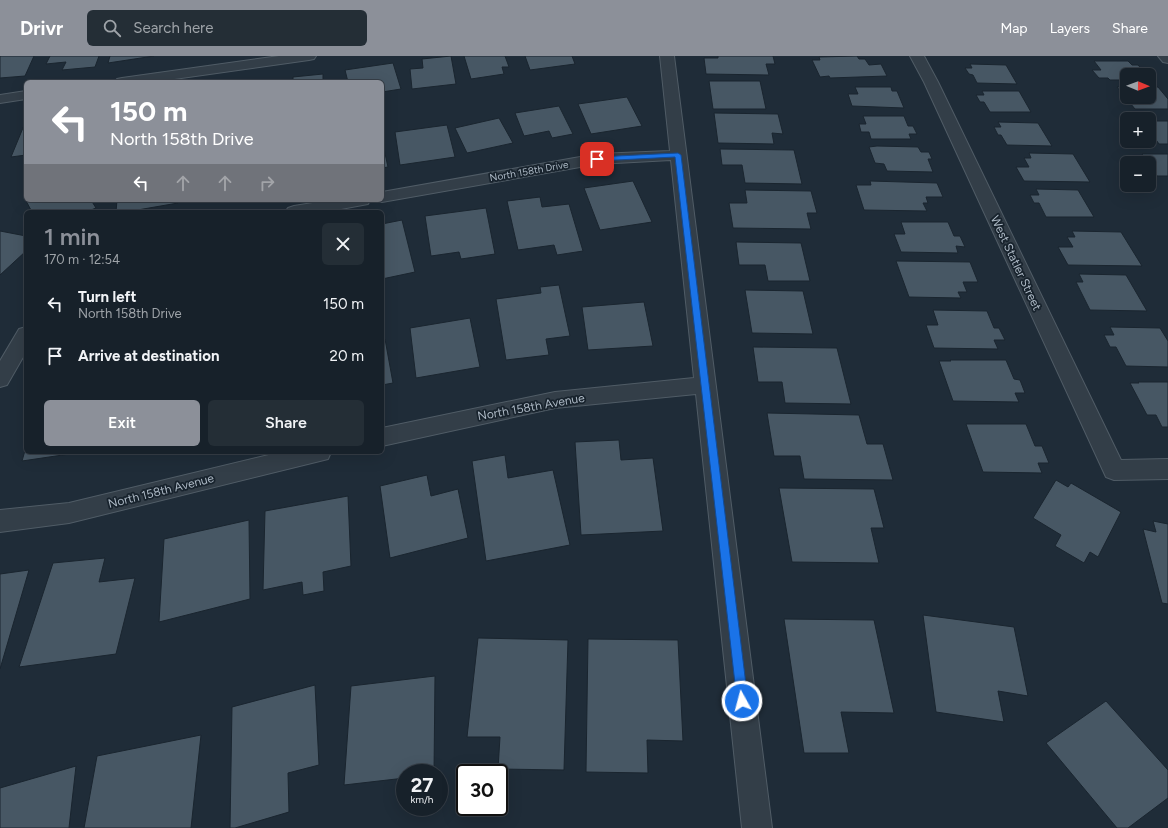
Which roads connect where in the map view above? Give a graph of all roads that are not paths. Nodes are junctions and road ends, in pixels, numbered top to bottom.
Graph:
1 (309, 56) edge
2 (667, 56) edge
3 (917, 56) edge
4 (1165, 56) edge
5 (1168, 59) edge
6 (136, 80) edge
7 (24, 95) edge
8 (0, 99) edge
9 (678, 155) junction
10 (384, 197) edge
11 (351, 202) edge
12 (305, 210) edge
13 (24, 337) edge
14 (0, 379) edge
15 (705, 385) junction
16 (384, 437) edge
17 (312, 454) edge
18 (1168, 469) edge
19 (0, 521) edge
20 (757, 828) edge

1 - 6 street
2 - 9 street
3 - 18 street, West Statler Street
4 - 5 street
7 - 8 street
9 - 10 street, North 158th Drive
9 - 15 street
11 - 12 street
13 - 14 street
15 - 16 street, North 158th Avenue
15 - 20 street
17 - 19 street, North 158th Avenue

